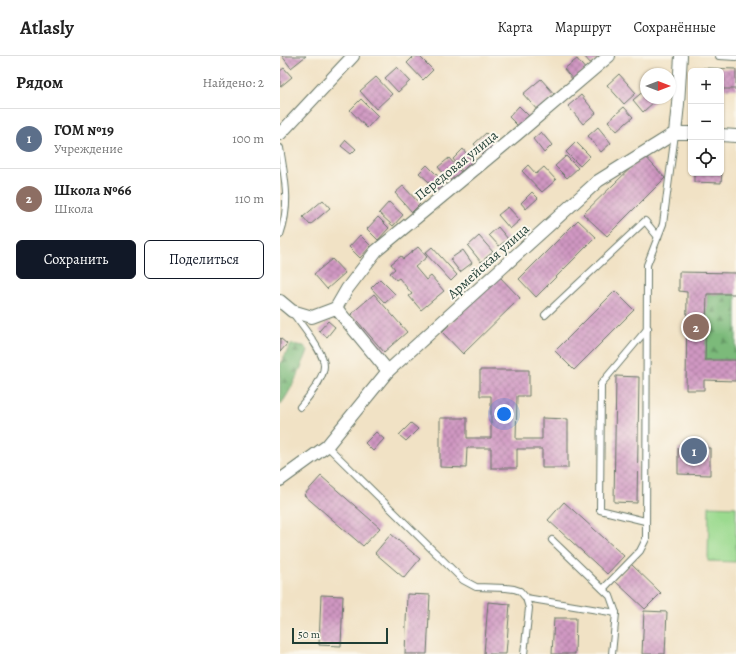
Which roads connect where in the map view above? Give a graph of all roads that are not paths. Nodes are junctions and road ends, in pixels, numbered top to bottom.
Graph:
1 (353, 56) edge
2 (608, 56) edge
3 (719, 56) edge
4 (679, 57) edge
5 (736, 57) edge
6 (675, 133) junction
7 (688, 133) edge
8 (280, 134) edge
9 (724, 135) edge
10 (736, 136) edge
11 (280, 148) edge
12 (280, 235) edge
13 (658, 237) junction
14 (280, 301) edge
15 (336, 308) junction
16 (292, 311) junction
17 (545, 315) dead end
18 (648, 328) junction
19 (388, 371) junction
20 (300, 407) dead end
21 (327, 446) junction
22 (281, 478) edge
23 (645, 521) junction
24 (552, 540) dead end
25 (603, 589) junction
26 (526, 598) junction
27 (616, 613) junction
28 (524, 654) edge
29 (612, 654) edge

1 - 8 street
2 - 15 street, Передовая улица
3 - 5 lane
4 - 6 street
6 - 7 street
6 - 13 lane
6 - 19 street, Армейская улица
9 - 10 street
11 - 12 lane
13 - 17 lane
13 - 18 lane
14 - 16 street
15 - 16 street
15 - 19 street
16 - 20 lane
18 - 23 lane
18 - 23 lane
19 - 21 street, Армейская улица
21 - 22 street, Армейская улица
21 - 26 lane
23 - 25 lane
24 - 25 lane
25 - 27 lane
26 - 27 lane
26 - 28 lane
27 - 29 lane

